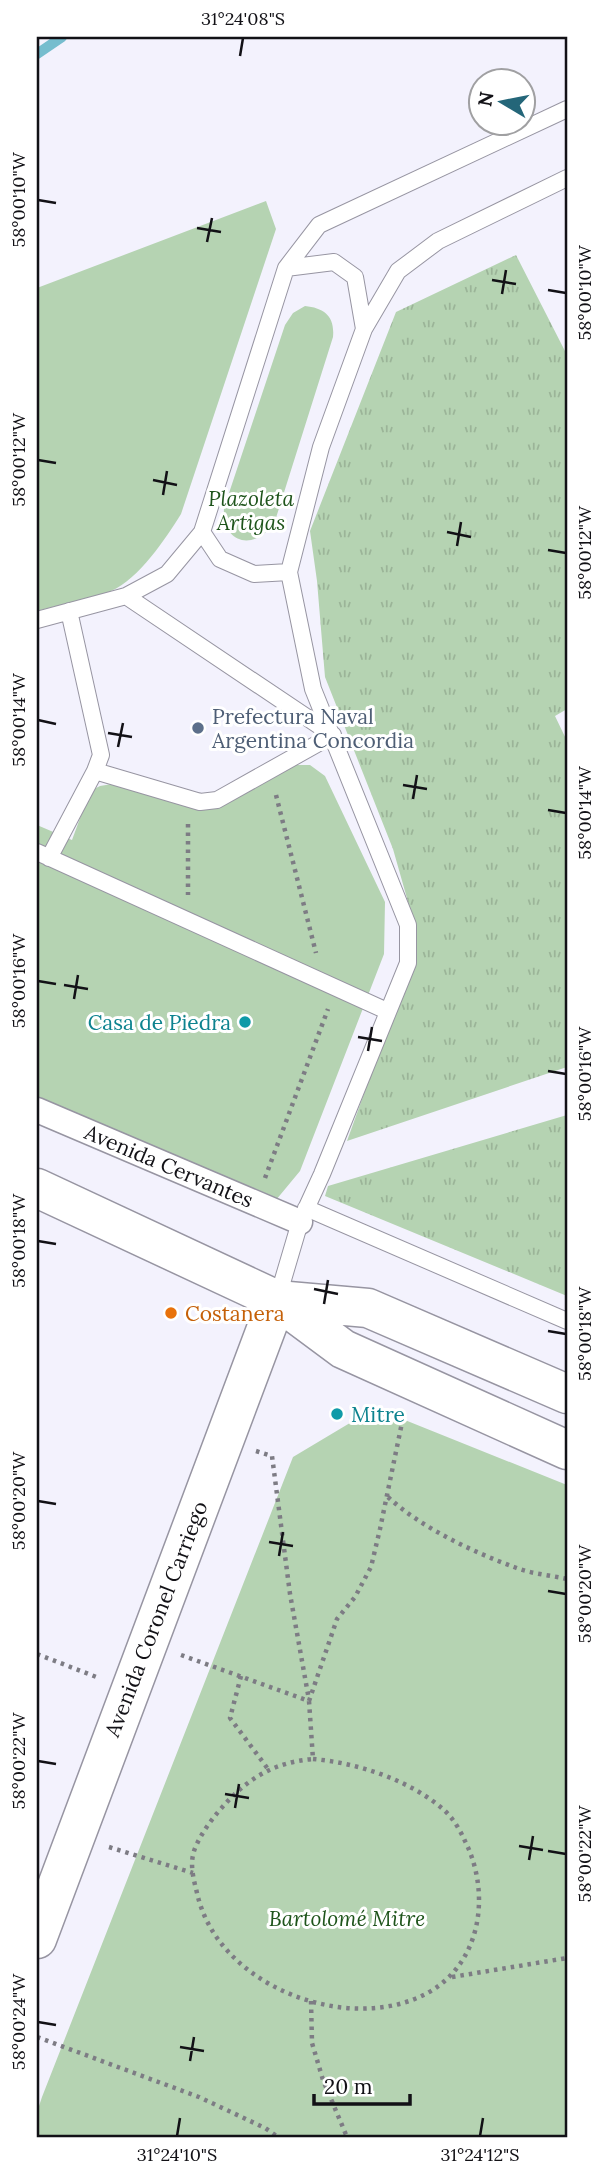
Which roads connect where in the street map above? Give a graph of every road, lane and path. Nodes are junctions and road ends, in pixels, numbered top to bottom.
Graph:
1 (567, 109) edge
2 (567, 178) edge
3 (286, 268) junction
4 (364, 329) junction
5 (202, 533) junction
6 (289, 572) junction
7 (126, 596) junction
8 (69, 611) junction
9 (37, 620) edge
10 (333, 735) junction
11 (95, 771) junction
12 (187, 798) junction
13 (43, 855) edge
14 (188, 921) junction
15 (387, 1011) junction
16 (37, 1110) edge
17 (37, 1188) edge
18 (303, 1215) junction
19 (277, 1300) junction
20 (567, 1321) edge
21 (410, 1380) junction
22 (567, 1394) edge
23 (224, 1440) junction
24 (567, 1450) edge
25 (387, 1496) junction
26 (567, 1579) edge
27 (147, 1644) junction
28 (37, 1654) edge
29 (241, 1676) junction
30 (130, 1689) junction
31 (309, 1701) junction
32 (313, 1759) junction
33 (268, 1769) junction
34 (75, 1836) junction
35 (193, 1873) junction
36 (37, 1939) edge
37 (567, 1958) edge
38 (451, 1977) junction
39 (311, 2001) junction
40 (37, 2037) edge
41 (278, 2137) edge
42 (347, 2137) edge

1 - 3 lane
2 - 4 lane
3 - 4 lane
3 - 5 lane
4 - 6 lane
5 - 6 lane
5 - 7 lane
6 - 10 lane
7 - 8 lane
7 - 10 lane
8 - 9 lane
8 - 11 lane
10 - 12 lane
10 - 15 lane
11 - 12 lane
11 - 13 lane
12 - 14 path
13 - 14 lane
14 - 15 lane
15 - 18 lane
16 - 18 street, Avenida Cervantes
17 - 19 street
18 - 19 lane
18 - 20 lane
19 - 21 street
19 - 22 street
19 - 23 street, Avenida Coronel Carriego
21 - 24 street
21 - 25 path
23 - 27 street, Avenida Coronel Carriego
23 - 31 path
25 - 26 path
25 - 31 path
27 - 29 path
27 - 30 street, Avenida Coronel Carriego
28 - 30 path
29 - 31 path
29 - 33 path
30 - 34 street, Avenida Coronel Carriego
31 - 32 path
32 - 33 path
32 - 38 path
33 - 35 path
34 - 35 path
34 - 36 street, Avenida Coronel Carriego
35 - 39 path
37 - 38 path
38 - 39 path
39 - 42 path
40 - 41 path

